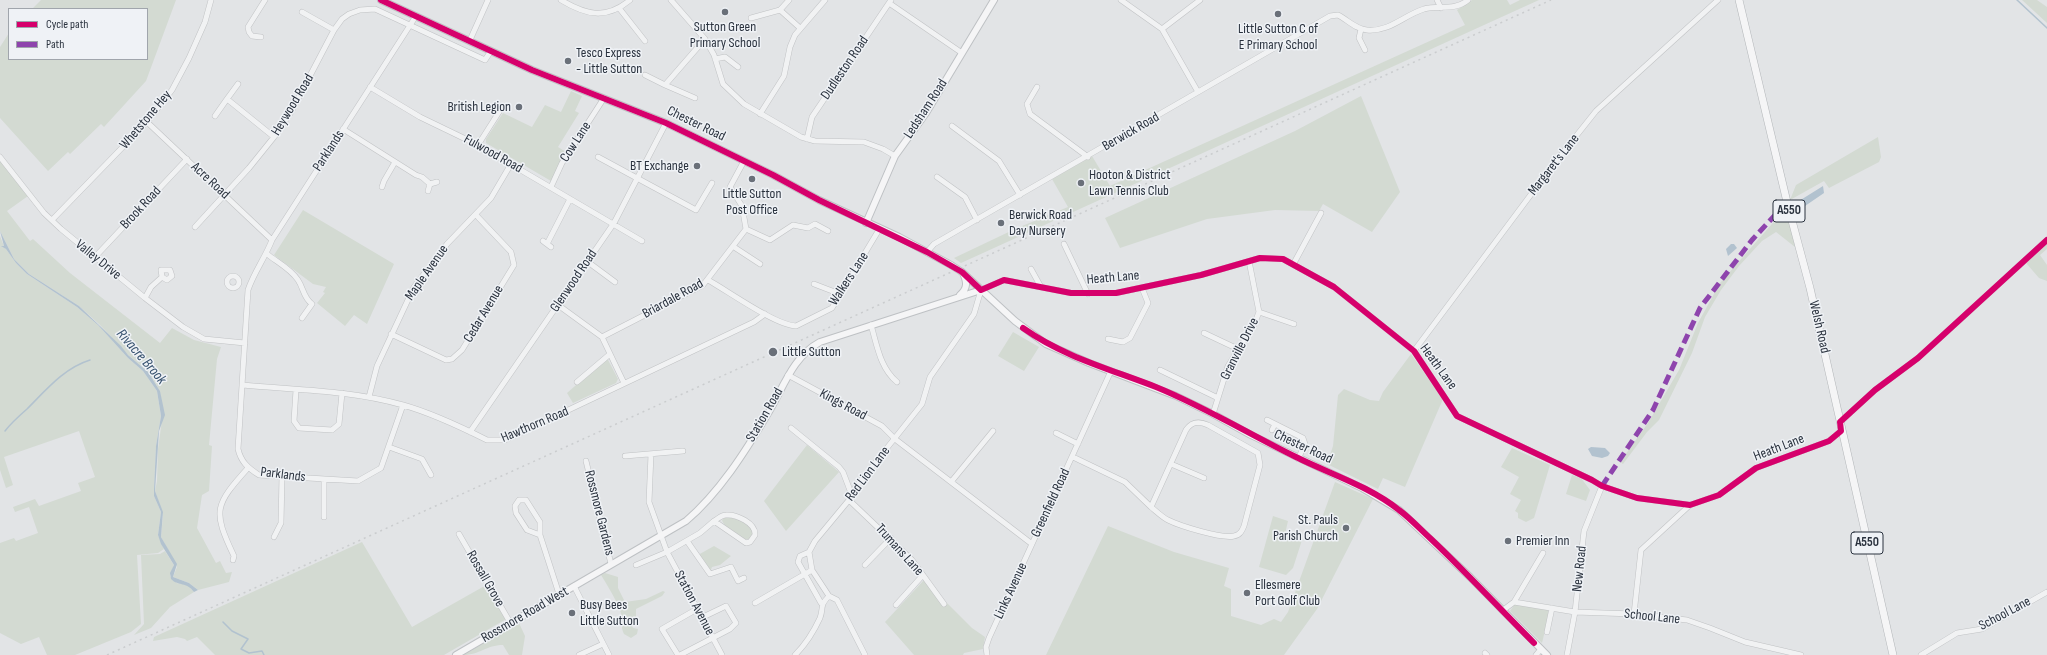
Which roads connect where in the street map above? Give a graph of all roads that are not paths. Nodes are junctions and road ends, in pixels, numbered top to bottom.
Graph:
1 (211, 0) edge
2 (265, 0) edge
3 (382, 0) edge
4 (488, 0) edge
5 (561, 0) edge
6 (630, 0) edge
7 (671, 0) edge
8 (789, 0) edge
9 (825, 0) edge
10 (994, 0) edge
11 (1121, 0) edge
12 (1200, 0) edge
13 (1437, 0) edge
14 (1468, 0) edge
15 (1718, 0) edge
16 (1739, 0) edge
17 (890, 2) edge
18 (619, 8) junction
19 (1441, 8) junction
20 (780, 10) junction
21 (302, 12) dead end
22 (416, 16) junction
23 (752, 18) dead end
24 (410, 25) junction
25 (800, 28) junction
26 (1162, 29) junction
27 (1361, 29) junction
28 (334, 30) junction
29 (261, 37) dead end
30 (705, 39) junction
31 (470, 40) junction
32 (645, 41) dead end
33 (1365, 50) dead end
34 (491, 51) junction
35 (962, 53) junction
36 (715, 59) junction
37 (738, 68) dead end
38 (645, 75) dead end
39 (238, 84) dead end
40 (665, 85) junction
41 (370, 87) junction
42 (1037, 88) dead end
43 (1198, 92) junction
44 (604, 98) junction
45 (695, 98) dead end
46 (226, 99) junction
47 (499, 112) dead end
48 (760, 114) junction
49 (215, 116) dead end
50 (147, 122) junction
51 (666, 123) junction
52 (952, 126) dead end
53 (343, 129) junction
54 (274, 137) junction
55 (807, 139) junction
56 (478, 145) junction
57 (895, 156) junction
58 (0, 157) edge
59 (598, 157) dead end
60 (1088, 157) junction
61 (187, 159) junction
62 (744, 161) junction
63 (395, 162) junction
64 (511, 164) junction
65 (937, 177) dead end
66 (637, 179) junction
67 (437, 182) dead end
68 (712, 183) dead end
69 (430, 184) junction
70 (382, 187) dead end
71 (550, 187) junction
72 (428, 191) dead end
73 (224, 194) junction
74 (1020, 195) junction
75 (570, 199) junction
76 (1320, 213) dead end
77 (476, 215) junction
78 (52, 220) junction
79 (977, 220) junction
80 (866, 222) junction
81 (614, 223) junction
82 (195, 227) dead end
83 (880, 228) junction
84 (746, 229) junction
85 (828, 230) dead end
86 (272, 240) junction
87 (2047, 240) edge
88 (642, 241) dead end
89 (547, 244) dead end
90 (1064, 244) dead end
91 (734, 247) junction
92 (927, 252) junction
93 (267, 254) junction
94 (96, 257) junction
95 (1249, 261) junction
96 (588, 262) junction
97 (1294, 263) junction
98 (760, 264) dead end
99 (1031, 269) dead end
100 (962, 272) junction
101 (162, 277) dead end
102 (708, 280) junction
103 (616, 282) dead end
104 (814, 284) dead end
105 (238, 286) dead end
106 (1041, 287) junction
107 (1142, 288) junction
108 (248, 290) junction
109 (981, 290) junction
110 (840, 294) junction
111 (1088, 294) junction
112 (958, 297) junction
113 (145, 298) junction
114 (558, 305) junction
115 (1259, 312) junction
116 (765, 314) junction
117 (302, 318) dead end
118 (1294, 324) dead end
119 (870, 326) junction
120 (1204, 333) dead end
121 (391, 334) junction
122 (602, 337) junction
123 (1108, 340) dead end
124 (245, 342) junction
125 (1238, 349) junction
126 (1414, 352) junction
127 (610, 354) junction
128 (1160, 370) dead end
129 (1111, 371) junction
130 (788, 376) junction
131 (577, 382) dead end
132 (897, 382) dead end
133 (624, 383) junction
134 (243, 385) junction
135 (296, 390) junction
136 (342, 393) junction
137 (369, 397) junction
138 (1218, 398) junction
139 (403, 405) junction
140 (1213, 414) junction
141 (1267, 420) dead end
142 (1840, 422) junction
143 (1275, 424) junction
144 (794, 428) dead end
145 (1272, 430) dead end
146 (1841, 430) junction
147 (993, 431) dead end
148 (470, 432) junction
149 (1056, 433) dead end
150 (895, 439) junction
151 (1078, 444) junction
152 (390, 447) junction
153 (684, 451) dead end
154 (651, 454) junction
155 (625, 456) dead end
156 (1073, 457) junction
157 (1298, 459) junction
158 (586, 461) dead end
159 (1171, 464) junction
160 (248, 468) junction
161 (282, 476) junction
162 (432, 476) dead end
163 (1204, 478) dead end
164 (324, 479) junction
165 (951, 482) junction
166 (1602, 486) junction
167 (851, 493) junction
168 (849, 500) junction
169 (1690, 505) junction
170 (1151, 507) junction
171 (324, 517) dead end
172 (714, 521) junction
173 (459, 534) dead end
174 (540, 535) junction
175 (661, 536) junction
176 (274, 537) dead end
177 (891, 538) junction
178 (687, 541) junction
179 (1032, 544) junction
180 (667, 552) junction
181 (809, 552) junction
182 (1543, 553) dead end
183 (233, 560) dead end
184 (611, 564) junction
185 (636, 565) dead end
186 (865, 565) dead end
187 (812, 570) junction
188 (805, 574) junction
189 (923, 575) junction
190 (744, 578) dead end
191 (574, 586) junction
192 (2047, 592) edge
193 (559, 594) junction
194 (829, 596) junction
195 (755, 602) dead end
196 (1514, 602) junction
197 (821, 603) junction
198 (896, 603) dead end
199 (944, 604) dead end
200 (1552, 608) junction
201 (697, 609) junction
202 (1502, 611) junction
203 (1575, 612) junction
204 (1634, 614) junction
205 (702, 618) junction
206 (511, 624) junction
207 (1547, 632) dead end
208 (712, 638) junction
209 (603, 644) junction
210 (1541, 650) junction
211 (456, 655) edge
212 (579, 655) edge
213 (609, 655) edge
214 (679, 655) edge
215 (722, 655) edge
216 (795, 655) edge
217 (865, 655) edge
218 (987, 655) edge
219 (1536, 655) edge
220 (1547, 655) edge
221 (1567, 655) edge
222 (1801, 655) edge
223 (1893, 655) edge
224 (1920, 655) edge

1 - 50 street, Whetstone Hey
2 - 29 street
3 - 22 main road, Chester Road
4 - 31 street
5 - 18 street
6 - 18 street
7 - 30 street
8 - 20 street
9 - 25 street
10 - 35 main road, Ledsham Road
11 - 26 street
12 - 26 street
13 - 19 street
14 - 19 street
15 - 126 street, Margaret's Lane
16 - 142 highway, Welsh Road / A550
17 - 35 street
17 - 55 street, Dudleston Road
18 - 32 street
19 - 27 street
20 - 23 street
20 - 25 street
21 - 28 street
22 - 24 street, Parklands
22 - 31 main road, Chester Road
24 - 28 street, Heywood Road
24 - 34 street
24 - 41 street, Parklands
25 - 48 street
26 - 43 street
27 - 33 street
27 - 43 street, Berwick Road
28 - 54 street, Heywood Road
30 - 36 street
30 - 40 street
31 - 34 main road, Chester Road
34 - 44 main road, Chester Road
35 - 57 main road, Ledsham Road
36 - 37 street
36 - 48 street
38 - 40 street
39 - 46 street
40 - 45 street
41 - 53 street, Parklands
41 - 56 street, Fulwood Road
42 - 60 street
43 - 60 street, Berwick Road
44 - 51 main road, Chester Road
44 - 71 street, Cow Lane
46 - 49 street
46 - 54 street
47 - 56 street
48 - 55 street
50 - 61 street, Acre Road
50 - 78 street, Whetstone Hey
51 - 62 main road, Chester Road
51 - 66 street, Glenwood Road
52 - 74 street
53 - 63 street
53 - 86 street, Parklands
54 - 73 street, Heywood Road
55 - 57 street
56 - 64 street, Fulwood Road
57 - 80 main road, Ledsham Road
58 - 78 street, Valley Drive
59 - 66 street
60 - 74 street, Berwick Road
61 - 73 street, Acre Road
61 - 94 street, Brook Road
62 - 80 main road, Chester Road
62 - 84 street
63 - 69 street
63 - 70 street
64 - 71 street, Fulwood Road
64 - 77 street, Maple Avenue
65 - 79 street
66 - 68 street
66 - 81 street, Glenwood Road
67 - 69 street
69 - 72 street
71 - 75 street, Fulwood Road
73 - 82 street, Heywood Road
73 - 86 street, Acre Road
74 - 79 street, Berwick Road
75 - 81 street, Fulwood Road
75 - 89 street
76 - 97 street
77 - 121 street, Maple Avenue
77 - 121 street, Cedar Avenue
78 - 94 street, Valley Drive
79 - 92 street, Berwick Road
80 - 83 main road, Chester Road
81 - 88 street, Fulwood Road
81 - 96 street, Glenwood Road
83 - 92 main road, Chester Road
83 - 110 street, Walkers Lane
84 - 85 street
84 - 91 street, Briardale Road
86 - 93 street, Parklands
87 - 142 street
90 - 111 street
91 - 98 street
91 - 102 street, Briardale Road
92 - 100 main road, Chester Road, bridge
93 - 108 street, Parklands
93 - 117 street
94 - 113 street, Valley Drive
95 - 97 street, Heath Lane
95 - 107 street, Heath Lane
95 - 115 street, Granville Drive
96 - 103 street
96 - 114 street, Glenwood Road
97 - 126 street, Heath Lane
99 - 106 street
100 - 109 main road, Chester Road
100 - 112 main road
101 - 113 street
102 - 116 street, Walkers Lane
102 - 122 street, Briardale Road
104 - 110 street
105 - 108 street
106 - 109 street, Heath Lane
106 - 111 street, Heath Lane
107 - 111 street, Heath Lane
107 - 123 street
108 - 124 street, Parklands
109 - 112 main road, Station Road
109 - 129 main road, Chester Road
109 - 150 street, Red Lion Lane
110 - 116 street, Walkers Lane
112 - 119 main road, Station Road
113 - 124 street, Valley Drive
114 - 122 street
114 - 148 street, Glenwood Road
115 - 118 street
115 - 125 street, Granville Drive
116 - 133 street, Hawthorn Road
119 - 130 main road, Station Road
119 - 132 street
120 - 125 street
121 - 137 street, Maple Avenue
122 - 127 street
124 - 134 street, Parklands
125 - 138 street, Granville Drive
126 - 166 street, Heath Lane
127 - 131 street
127 - 133 street
128 - 138 street
129 - 140 main road, Chester Road
129 - 151 street, Greenfield Road
130 - 150 street, Kings Road
130 - 175 main road, Station Road
133 - 148 street, Hawthorn Road
134 - 135 street, Hawthorn Road
134 - 160 street, Parklands
135 - 136 street, Hawthorn Road
135 - 136 street
136 - 137 street, Hawthorn Road
137 - 139 street, Hawthorn Road
138 - 140 street, Granville Drive
139 - 148 street, Hawthorn Road
139 - 152 street, Parklands
140 - 157 main road, Chester Road
141 - 143 street
142 - 146 highway, Welsh Road / A550
143 - 145 street
143 - 157 street
144 - 167 street
146 - 169 street, Heath Lane
146 - 223 highway, Welsh Road / A550
147 - 165 street
149 - 151 street
150 - 165 street, Greenfield Road
150 - 167 street, Red Lion Lane
151 - 156 street, Greenfield Road
152 - 162 street
152 - 164 street, Parklands
153 - 154 street
154 - 155 street
154 - 175 street, Station Avenue
156 - 170 street
156 - 179 street, Greenfield Road
157 - 202 main road, Chester Road
158 - 184 street, Rossmore Gardens
159 - 163 street
159 - 170 street
159 - 170 street
160 - 161 street, Parklands
160 - 183 street
161 - 164 street, Parklands
161 - 176 street
164 - 171 street
165 - 179 street, Greenfield Road
166 - 169 street, Heath Lane
166 - 203 street, New Road
167 - 168 street, Red Lion Lane
168 - 177 street, Trumans Lane
168 - 181 street, Red Lion Lane
169 - 204 street
172 - 172 street
172 - 178 street
173 - 206 street, Rossall Grove
174 - 174 street
174 - 193 street
175 - 180 street, Station Avenue
175 - 184 main road, Station Road
177 - 186 street
177 - 189 street, Trumans Lane
178 - 180 street
178 - 190 street
179 - 218 street, Links Avenue
180 - 185 street
180 - 201 street, Station Avenue
181 - 187 street
181 - 188 street, Red Lion Lane
182 - 196 street
184 - 191 main road, Station Road
187 - 188 street
187 - 194 street
188 - 195 street
188 - 197 street
189 - 198 street
189 - 199 street, Trumans Lane
191 - 193 main road, Rossmore Road West
191 - 209 street
192 - 224 street, School Lane
193 - 206 main road, Rossmore Road West
194 - 197 street
194 - 217 street
196 - 200 street, School Lane
196 - 202 street
197 - 216 street
200 - 203 street, School Lane
200 - 207 street
201 - 205 street, Station Avenue
201 - 214 street
202 - 210 main road, Chester Road
203 - 204 street, School Lane
203 - 221 street, New Road
204 - 222 street, School Lane
205 - 208 street, Station Avenue
205 - 208 street
206 - 211 main road, Rossmore Road West
208 - 214 street
208 - 215 street, Station Avenue
209 - 212 street
209 - 213 street
210 - 219 street
210 - 220 main road, Chester Road

